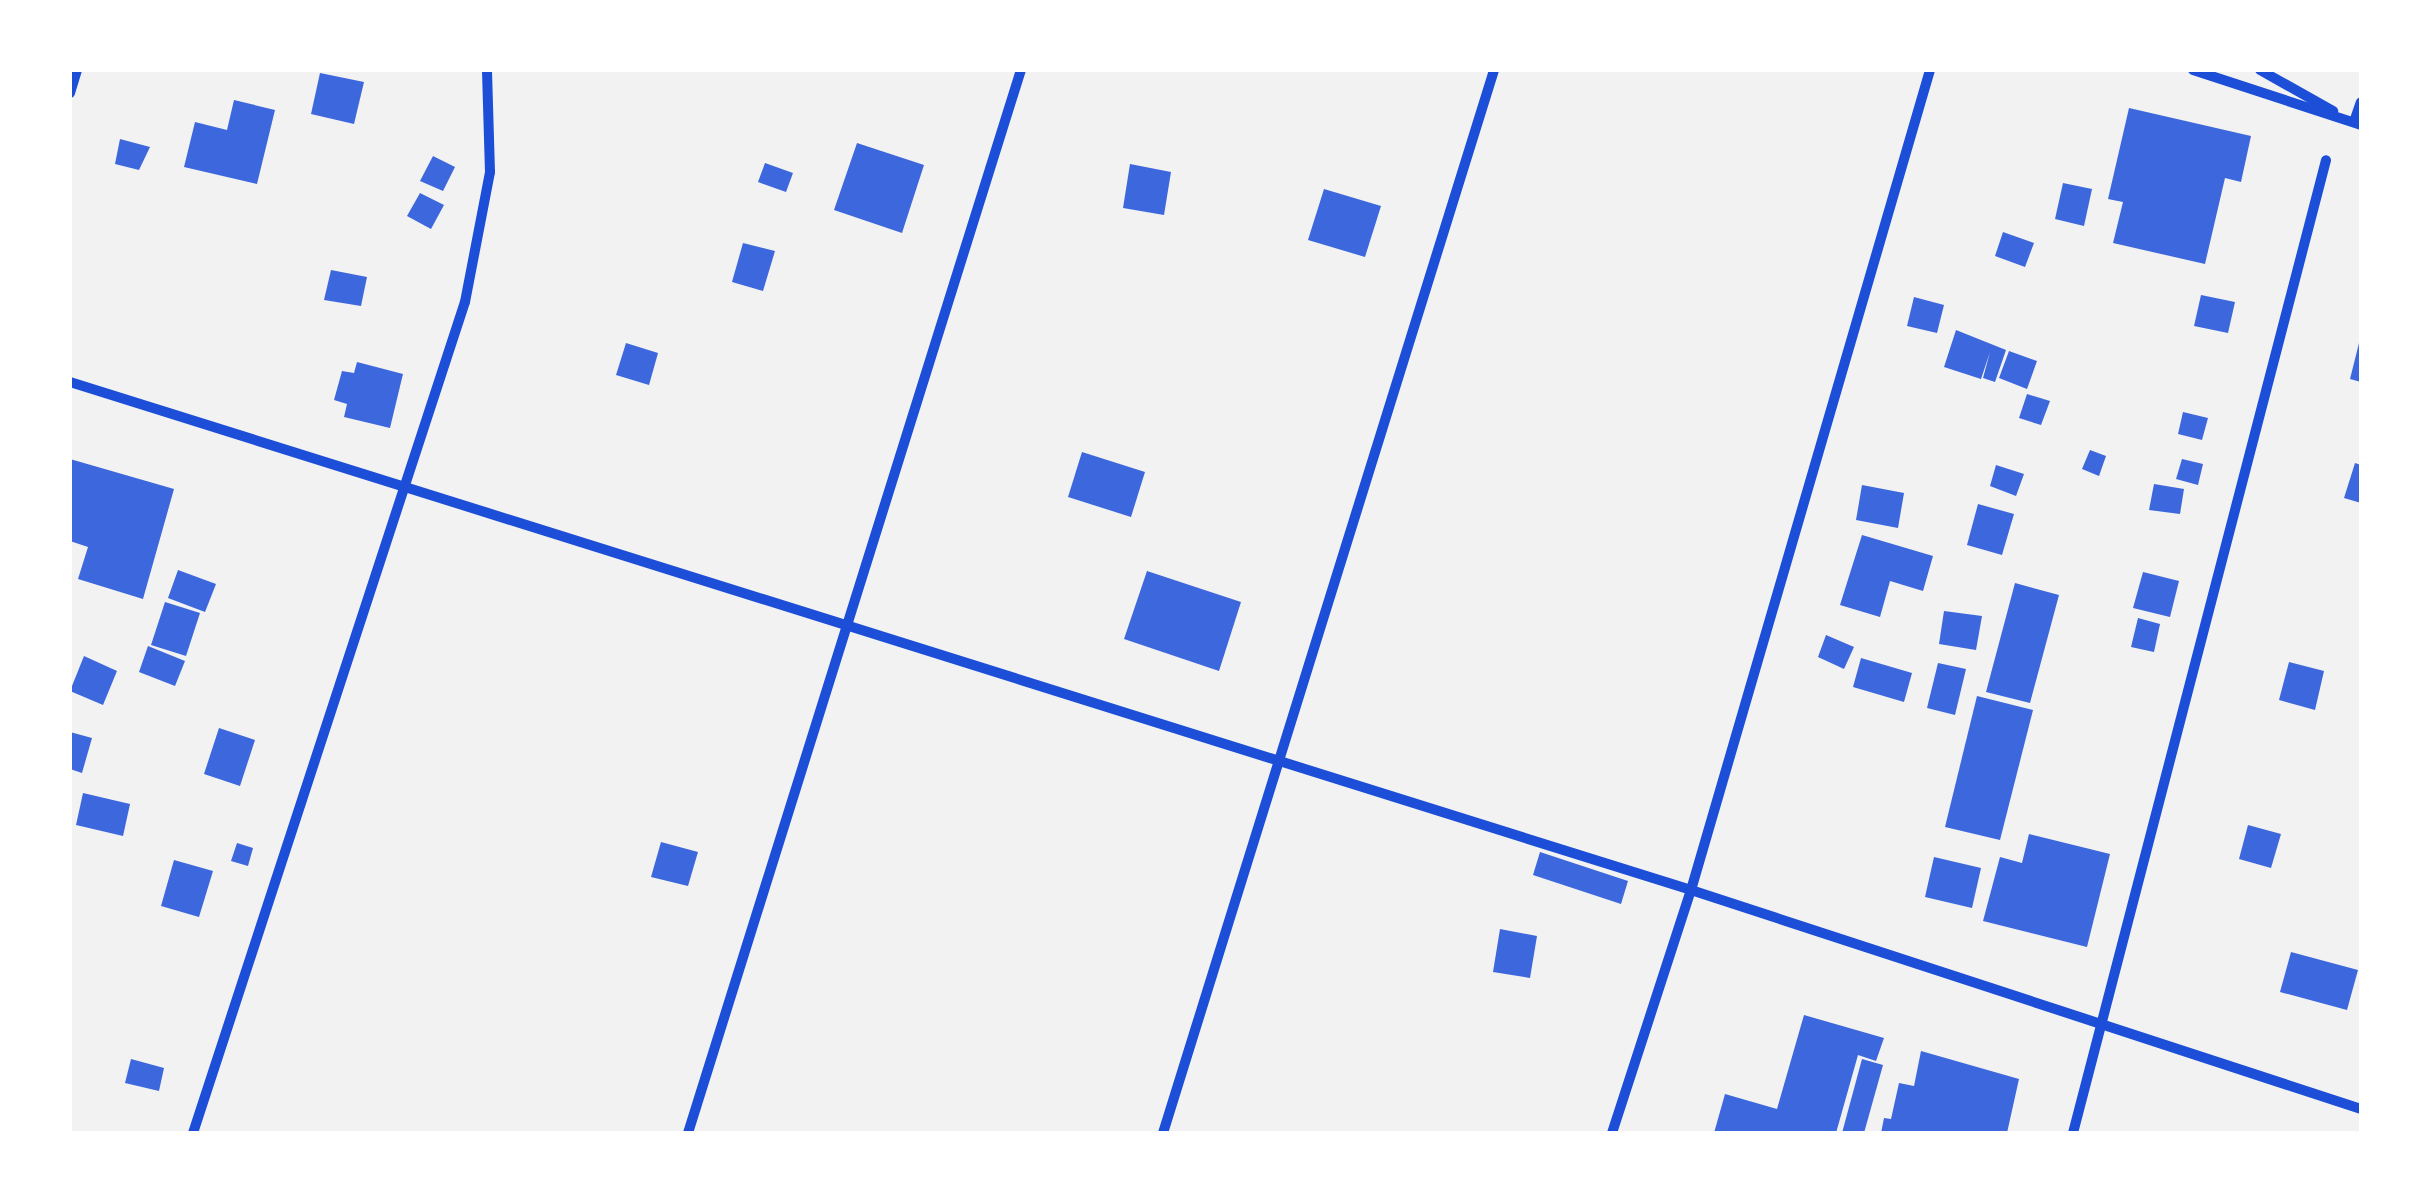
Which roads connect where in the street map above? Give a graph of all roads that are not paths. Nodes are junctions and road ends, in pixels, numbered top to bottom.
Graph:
1 (76, 70) edge
2 (487, 70) edge
3 (1021, 70) edge
4 (1494, 70) edge
5 (1930, 70) edge
6 (2194, 70) edge
7 (2260, 70) edge
8 (70, 93) edge
9 (2361, 102) edge
10 (2359, 124) edge
11 (2326, 160) dead end
12 (70, 382) edge
13 (404, 487) junction
14 (852, 626) junction
15 (1282, 762) junction
16 (1691, 890) junction
17 (2102, 1028) junction
18 (2361, 1109) edge
19 (193, 1133) edge
20 (688, 1133) edge
21 (1163, 1133) edge
22 (1612, 1133) edge
23 (2073, 1133) edge

1 - 8 street
2 - 13 street
3 - 14 street
4 - 15 street
5 - 16 street
6 - 10 street
7 - 10 street
9 - 10 street
11 - 17 street
12 - 13 street
13 - 14 street
13 - 19 street
14 - 15 street
14 - 20 street
15 - 16 street
15 - 21 street
16 - 17 street
16 - 22 street
17 - 18 street
17 - 23 street

